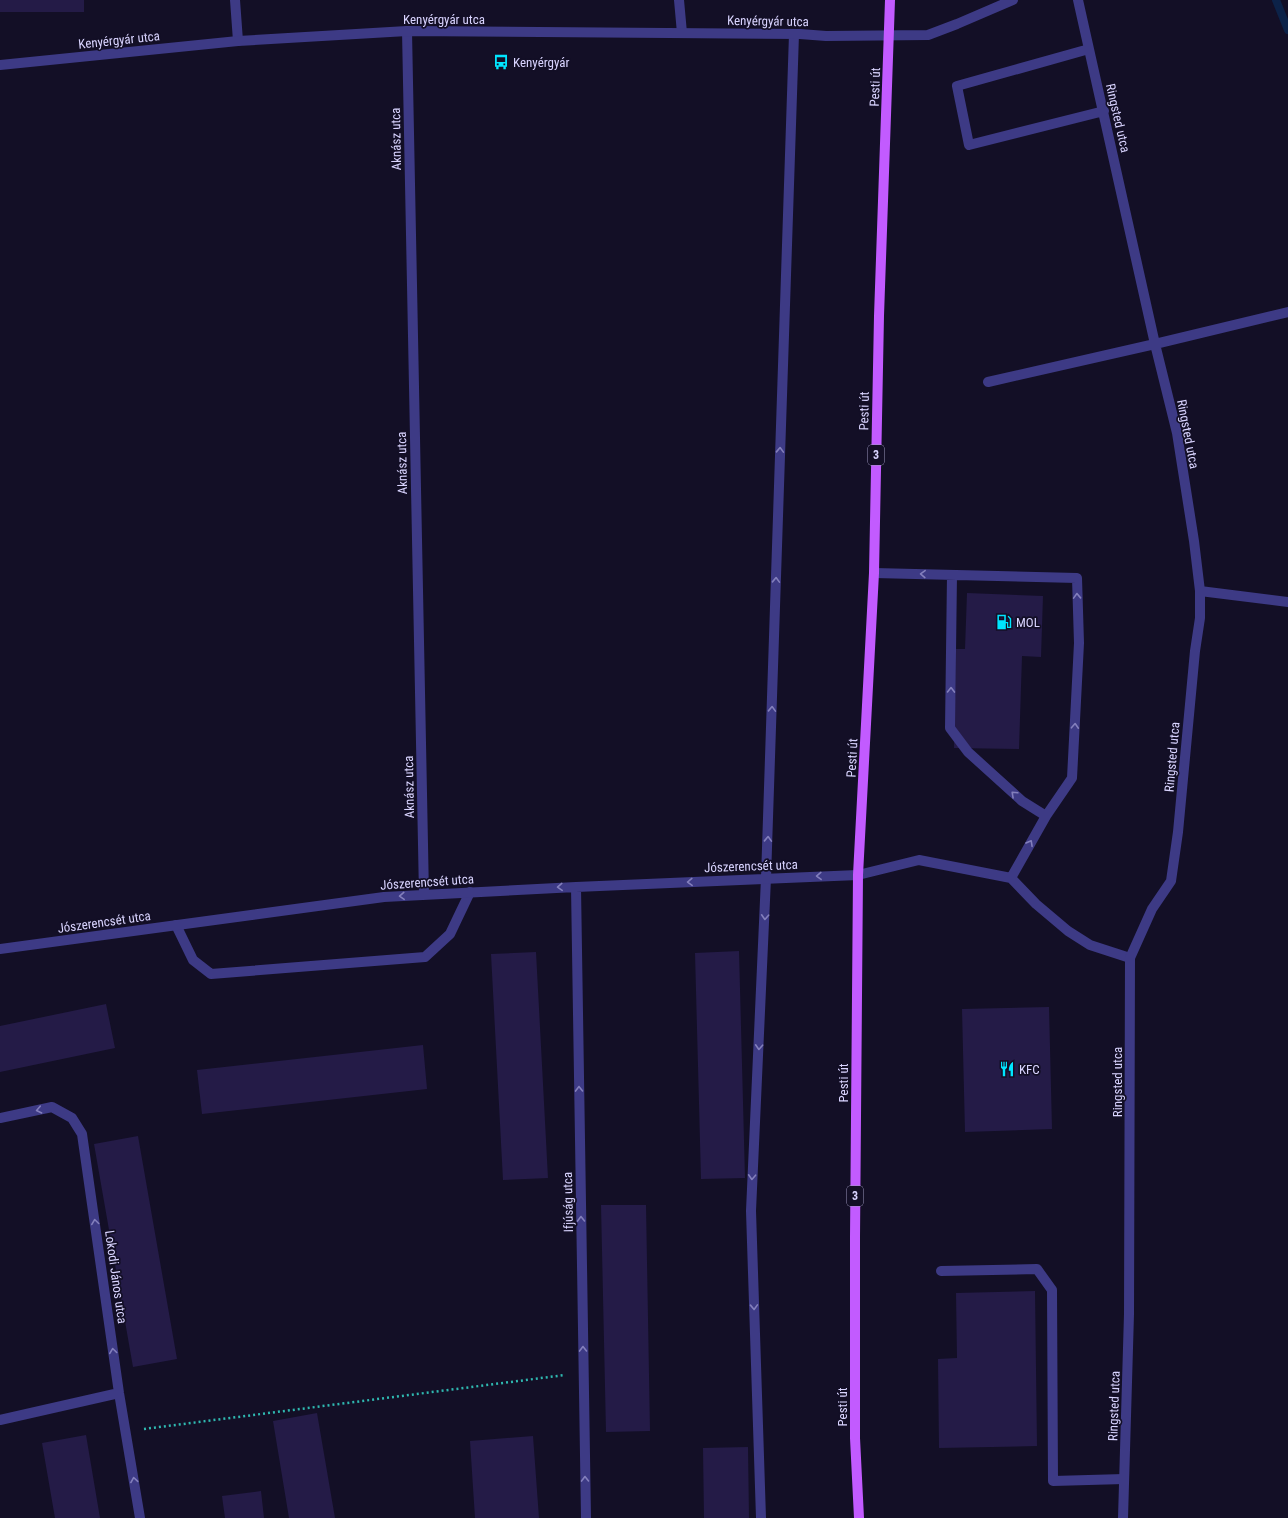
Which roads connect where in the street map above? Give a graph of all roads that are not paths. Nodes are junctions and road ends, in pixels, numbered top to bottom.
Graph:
1 (235, 0) edge
2 (679, 0) edge
3 (890, 0) edge
4 (1012, 0) edge
5 (1078, 0) edge
6 (407, 31) junction
7 (682, 33) junction
8 (794, 34) junction
9 (889, 35) junction
10 (238, 41) junction
11 (1089, 49) junction
12 (0, 65) edge
13 (1104, 111) junction
14 (1288, 312) edge
15 (1155, 344) junction
16 (988, 382) dead end
17 (874, 573) junction
18 (952, 575) junction
19 (1200, 591) junction
20 (1288, 602) edge
21 (1046, 816) junction
22 (858, 874) junction
23 (766, 878) junction
24 (1011, 878) junction
25 (576, 886) junction
26 (470, 892) junction
27 (424, 895) junction
28 (176, 925) junction
29 (0, 949) edge
30 (1130, 958) junction
31 (0, 1118) edge
32 (941, 1271) dead end
33 (119, 1393) junction
34 (0, 1420) edge
35 (1124, 1480) junction
36 (140, 1518) edge
37 (586, 1518) edge
38 (761, 1518) edge
39 (859, 1518) edge
40 (1123, 1518) edge

1 - 10 street
2 - 7 street
3 - 9 main road, Pesti út / 3
4 - 9 street, Kenyérgyár utca
5 - 11 street, Ringsted utca
6 - 7 street, Kenyérgyár utca
6 - 10 street, Kenyérgyár utca
6 - 27 street, Aknász utca
7 - 8 street, Kenyérgyár utca
8 - 9 street, Kenyérgyár utca
23 -> 8 street
9 - 17 main road, Pesti út / 3
10 - 12 street, Kenyérgyár utca
11 - 13 street, Ringsted utca
11 - 13 street
13 - 15 street, Ringsted utca
14 - 15 street
15 - 16 street
15 - 19 street, Ringsted utca
18 -> 17 street
17 - 22 main road, Pesti út / 3
21 -> 18 street
21 -> 18 street
19 - 20 street
19 - 30 street, Ringsted utca
24 -> 21 street
22 -> 23 street, Jószerencsét utca
22 - 24 street, Jószerencsét utca
22 - 39 main road, Pesti út / 3
23 -> 25 street, Jószerencsét utca
23 -> 38 street
24 - 30 street
25 -> 26 street, Jószerencsét utca
37 -> 25 street, Ifjúság utca
26 - 27 street, Jószerencsét utca
26 - 28 street
27 -> 28 street, Jószerencsét utca
28 - 29 street, Jószerencsét utca
30 - 35 street, Ringsted utca
33 -> 31 street, Lokodi János utca
32 - 35 street
33 - 34 street
36 -> 33 street, Lokodi János utca
35 - 40 street, Ringsted utca

